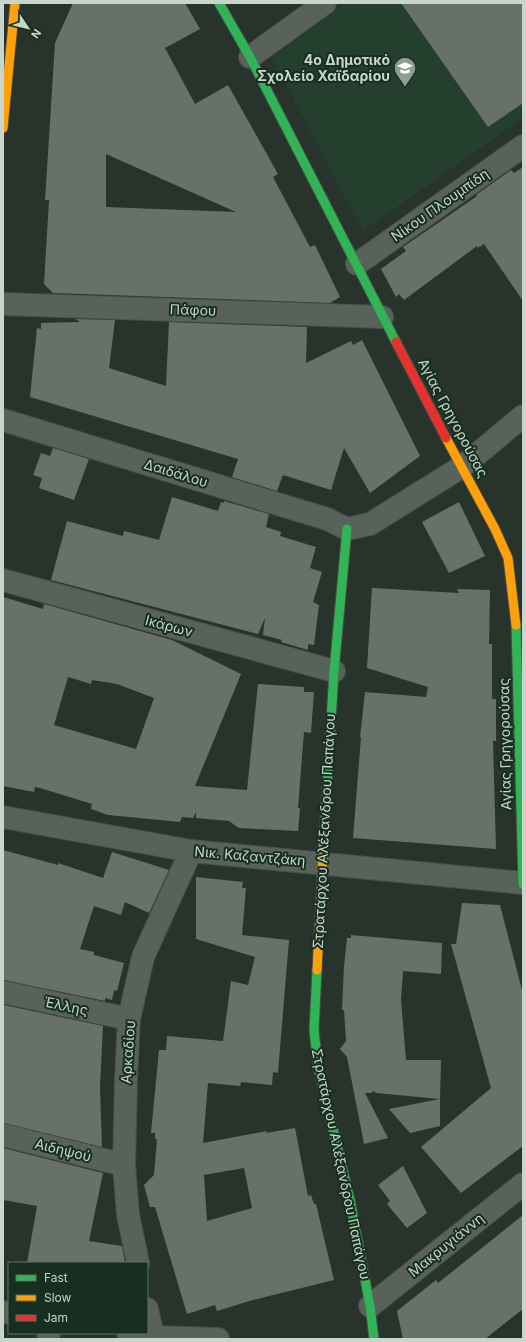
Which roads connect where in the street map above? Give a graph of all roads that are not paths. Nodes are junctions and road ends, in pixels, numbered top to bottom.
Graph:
1 (15, 3) edge
2 (219, 3) edge
3 (325, 3) edge
4 (250, 57) junction
5 (3, 128) edge
6 (523, 146) edge
7 (357, 264) junction
8 (3, 304) edge
9 (382, 317) junction
10 (523, 416) edge
11 (3, 420) edge
12 (462, 466) junction
13 (347, 529) junction
14 (3, 580) edge
15 (334, 672) junction
16 (3, 817) edge
17 (191, 851) junction
18 (322, 863) junction
19 (523, 883) edge
20 (3, 992) edge
21 (130, 1019) junction
22 (3, 1135) edge
23 (124, 1165) junction
24 (523, 1184) edge
25 (138, 1262) edge
26 (370, 1306) junction
27 (148, 1314) edge
28 (134, 1334) edge
29 (153, 1337) junction
30 (218, 1339) edge
31 (374, 1339) edge

1 - 5 street
2 - 4 street, Αγίας Γρηγορούσας
3 - 4 street
4 - 7 street, Αγίας Γρηγορούσας
6 - 7 street, Νίκου Πλουμπίδη
7 - 9 street, Αγίας Γρηγορούσας
8 - 9 street, Πάφου
9 - 12 street, Αγίας Γρηγορούσας
10 - 12 street
11 - 13 street, Δαιδάλου
12 - 13 street
12 - 19 street, Αγίας Γρηγορούσας
13 - 15 street, Στρατάρχου Αλέξανδρου Παπάγου
14 - 15 street, Ικάρων
15 - 18 street, Στρατάρχου Αλέξανδρου Παπάγου
16 - 17 street, Νικ. Καζαντζάκη
17 - 18 street, Νικ. Καζαντζάκη
17 - 21 street, Αρκαδίου
18 - 19 street, Νικ. Καζαντζάκη
18 - 26 street, Στρατάρχου Αλέξανδρου Παπάγου
20 - 21 street, Έλλης
21 - 23 street, Αρκαδίου
22 - 23 street, Αιδηψού
23 - 25 street, Αρκαδίου
24 - 26 street, Μακρυγιάννη
26 - 31 street, Στρατάρχου Αλέξανδρου Παπάγου
27 - 29 street
28 - 29 street
29 - 30 street

